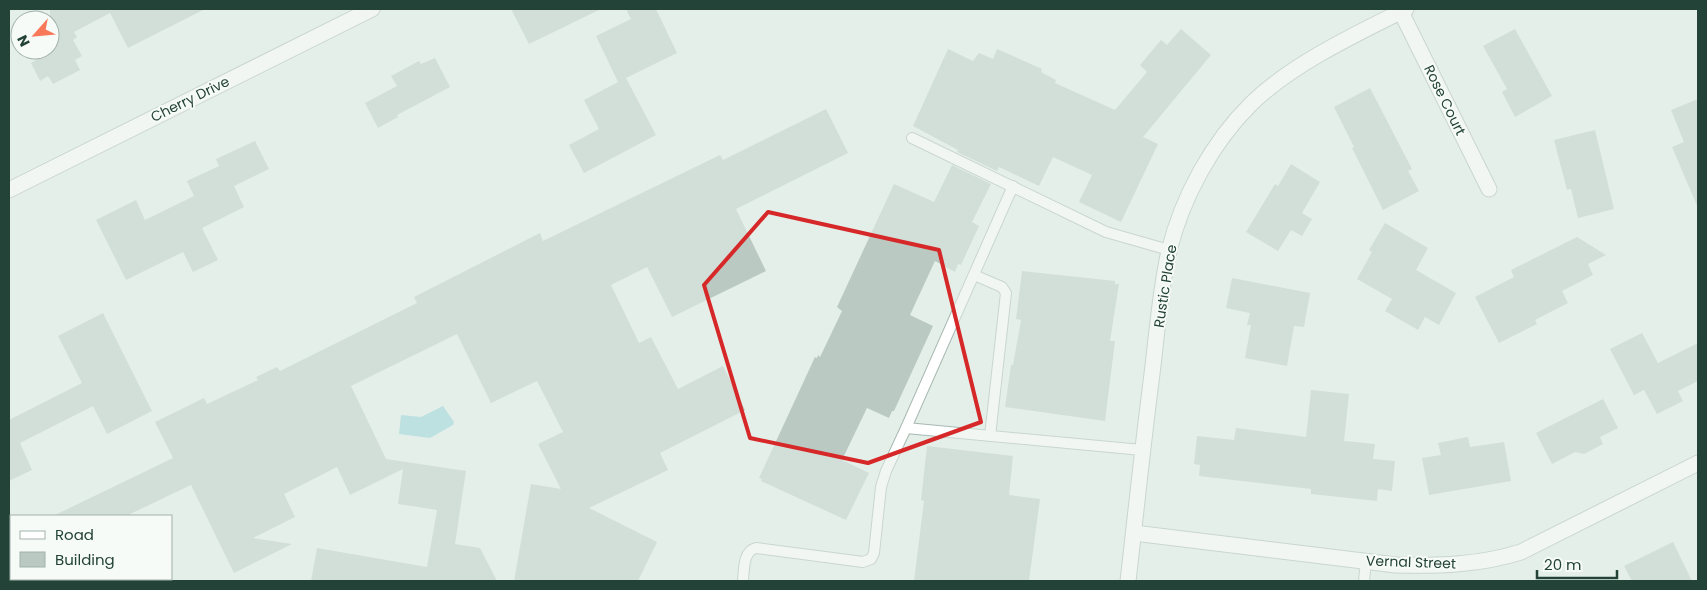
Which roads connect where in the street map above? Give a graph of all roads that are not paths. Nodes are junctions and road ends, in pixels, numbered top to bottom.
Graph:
1 (372, 9) edge
2 (1403, 10) edge
3 (912, 138) dead end
4 (1014, 186) junction
5 (1489, 189) dead end
6 (9, 190) edge
7 (1169, 250) junction
8 (974, 275) junction
9 (906, 428) junction
10 (990, 436) junction
11 (1142, 450) junction
12 (1698, 463) edge
13 (1134, 533) junction
14 (1366, 561) junction
15 (743, 581) edge
16 (1128, 581) edge
17 (1364, 581) edge

1 - 6 street, Cherry Drive
2 - 5 street, Rose Court
2 - 7 street, Rustic Place
3 - 4 lane
4 - 7 lane
4 - 8 lane
7 - 11 street, Rustic Place
8 - 9 lane
8 - 10 lane
9 - 10 lane
9 - 15 lane
10 - 11 lane
11 - 13 street, Rustic Place
12 - 14 street, Vernal Street
13 - 14 street, Vernal Street
13 - 16 street, Rustic Place
14 - 17 lane

